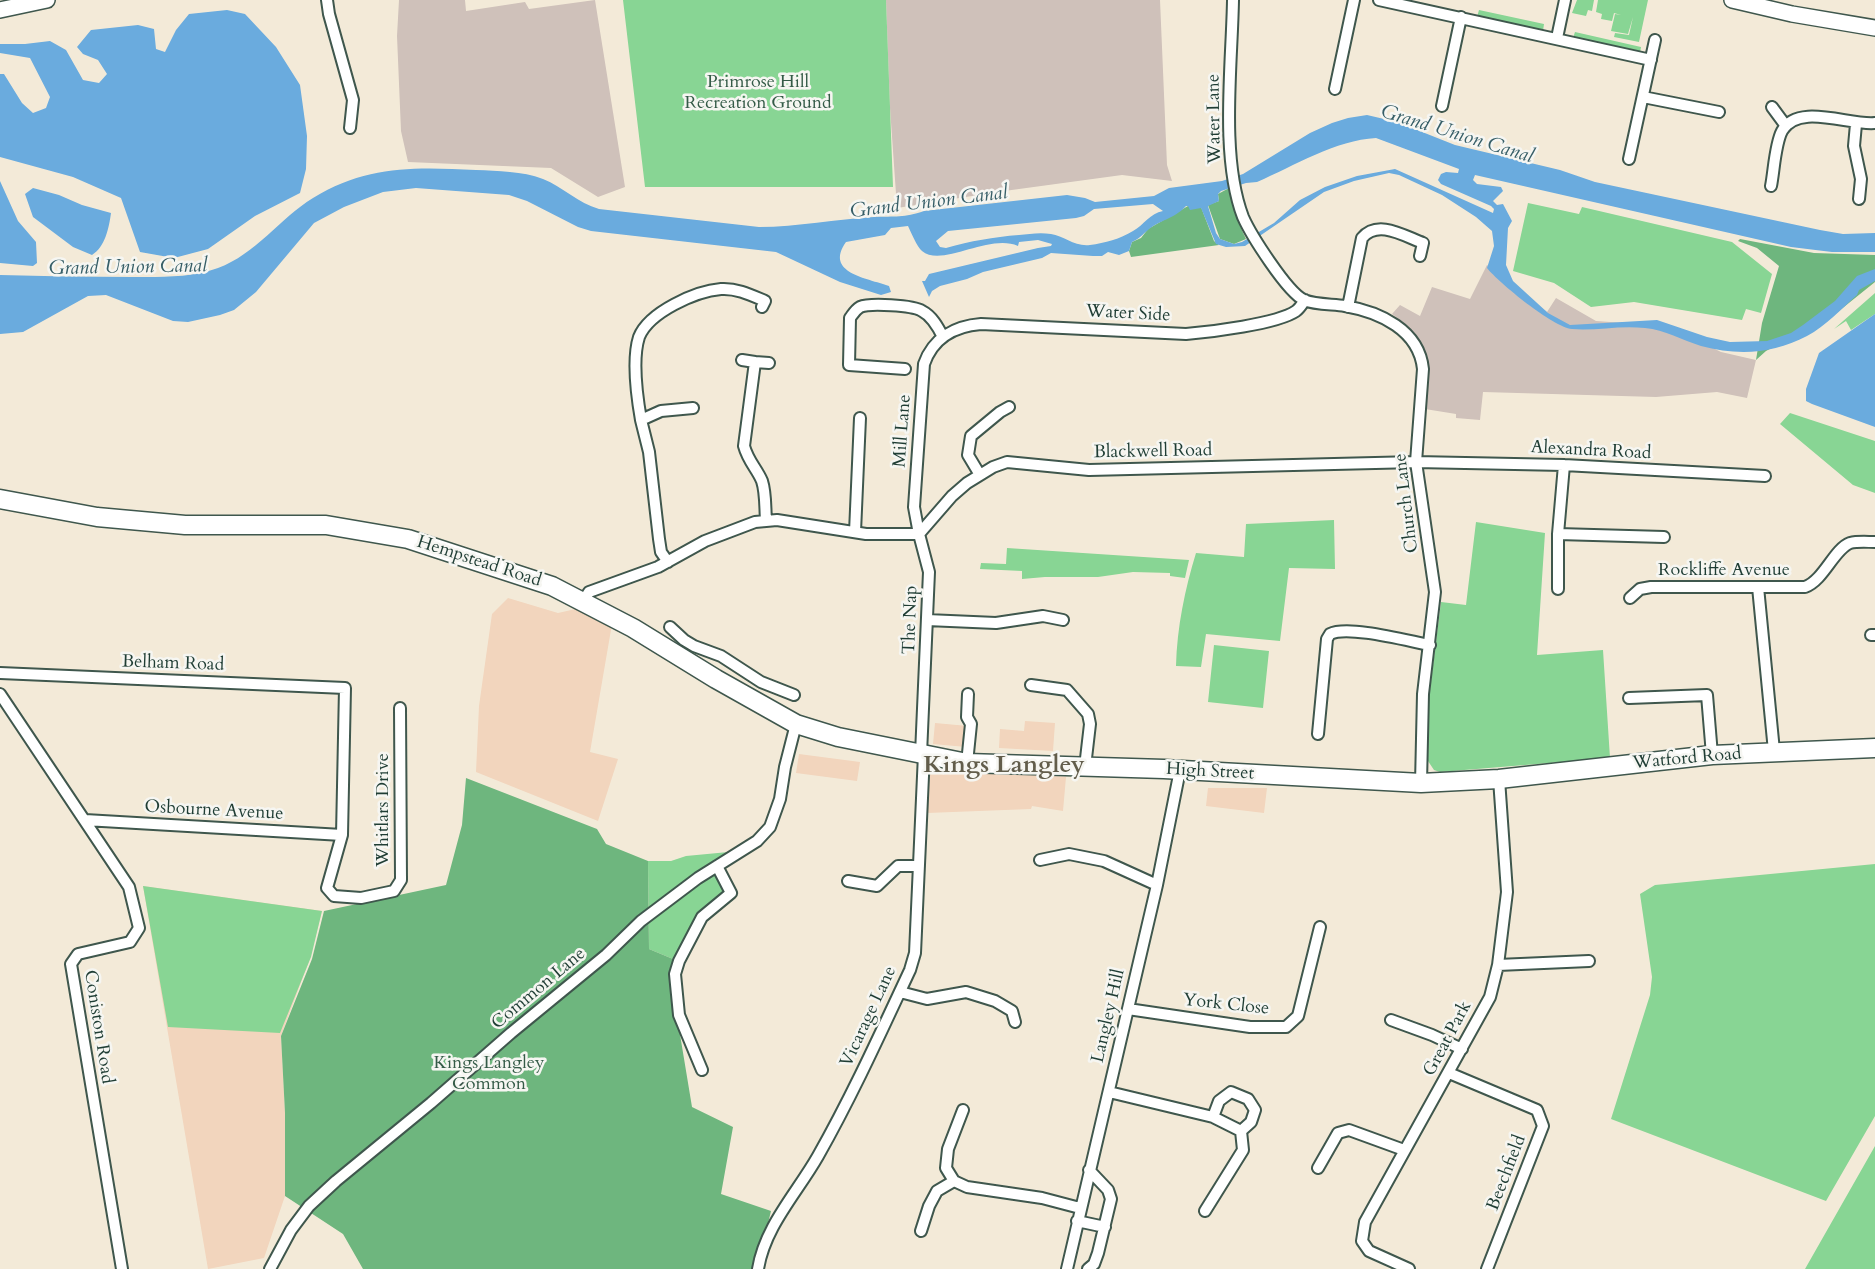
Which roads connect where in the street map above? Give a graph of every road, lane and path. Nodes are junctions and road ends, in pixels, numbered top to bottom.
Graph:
1 (47, 0) edge
2 (327, 0) edge
3 (1233, 0) edge
4 (1354, 0) edge
5 (1379, 0) edge
6 (1565, 0) edge
7 (1732, 0) edge
8 (0, 10) edge
9 (1461, 17) junction
10 (1875, 28) edge
11 (1557, 38) junction
12 (1655, 40) dead end
13 (1651, 60) junction
14 (1335, 89) dead end
15 (1643, 97) junction
16 (1442, 106) dead end
17 (1772, 107) dead end
18 (1719, 112) dead end
19 (1875, 123) edge
20 (1856, 124) junction
21 (1786, 126) junction
22 (350, 128) dead end
23 (1629, 159) dead end
24 (1771, 186) dead end
25 (1859, 200) dead end
26 (1420, 256) dead end
27 (1305, 300) junction
28 (765, 301) dead end
29 (1348, 307) junction
30 (943, 337) junction
31 (742, 360) dead end
32 (755, 362) junction
33 (769, 363) dead end
34 (905, 369) dead end
35 (1009, 407) dead end
36 (693, 408) dead end
37 (860, 418) dead end
38 (641, 420) junction
39 (1416, 462) junction
40 (1564, 465) junction
41 (980, 475) junction
42 (1765, 476) dead end
43 (0, 499) edge
44 (766, 520) junction
45 (855, 532) junction
46 (919, 534) junction
47 (1558, 534) junction
48 (1664, 537) dead end
49 (1875, 542) edge
50 (668, 562) junction
51 (1758, 587) junction
52 (1558, 590) dead end
53 (1630, 598) dead end
54 (582, 603) junction
55 (927, 620) junction
56 (1063, 620) dead end
57 (670, 627) dead end
58 (1430, 645) junction
59 (727, 660) junction
60 (0, 673) edge
61 (716, 679) junction
62 (1031, 685) dead end
63 (0, 694) edge
64 (968, 694) dead end
65 (794, 695) dead end
66 (1629, 698) dead end
67 (400, 708) dead end
68 (796, 724) junction
69 (1318, 734) dead end
70 (1875, 748) edge
71 (1774, 752) junction
72 (923, 754) junction
73 (1712, 755) junction
74 (967, 763) junction
75 (1085, 767) junction
76 (1180, 770) junction
77 (1499, 779) junction
78 (1421, 783) junction
79 (85, 820) junction
80 (342, 835) junction
81 (1040, 860) dead end
82 (717, 866) junction
83 (919, 866) junction
84 (848, 881) dead end
85 (1157, 885) junction
86 (1320, 927) dead end
87 (1589, 961) dead end
88 (1498, 965) junction
89 (900, 992) junction
90 (1128, 1009) junction
91 (1390, 1020) dead end
92 (1015, 1022) dead end
93 (1462, 1049) junction
94 (702, 1070) dead end
95 (1449, 1073) junction
96 (1109, 1092) junction
97 (963, 1110) dead end
98 (1213, 1117) junction
99 (1240, 1131) junction
100 (1404, 1150) junction
101 (1318, 1168) dead end
102 (1089, 1170) junction
103 (954, 1181) junction
104 (1080, 1208) junction
105 (1204, 1211) dead end
106 (1077, 1221) junction
107 (1105, 1227) junction
108 (921, 1231) dead end
109 (122, 1269) edge
110 (270, 1269) edge
111 (758, 1269) edge
112 (1067, 1269) edge
113 (1088, 1269) edge
114 (1409, 1269) edge
115 (1487, 1269) edge

1 - 8 street
2 - 22 street
3 - 27 street, Water Lane
4 - 14 street
5 - 9 street
6 - 11 street
7 - 10 street
9 - 11 street
9 - 16 street
11 - 13 street
12 - 13 street
13 - 15 street
15 - 18 street
15 - 23 street
17 - 21 street
19 - 20 street
20 - 21 street
20 - 25 street
21 - 24 street
26 - 29 street
27 - 29 street, Church Lane
27 - 30 street, Water Side
28 - 38 street
29 - 39 street, Church Lane
30 - 34 street
30 - 46 street, Mill Lane
31 - 32 street
32 - 33 street
32 - 44 street
35 - 41 street
36 - 38 street
37 - 45 street
38 - 50 street
39 - 40 street, Alexandra Road
39 - 41 street, Blackwell Road
39 - 58 street, Church Lane
40 - 42 street, Alexandra Road
40 - 47 street
41 - 46 street, Blackwell Road
43 - 54 main road, Hempstead Road
44 - 45 street
44 - 50 street
45 - 46 street
46 - 55 street, The Nap
47 - 48 street
47 - 52 street
49 - 51 street, Rockliffe Avenue
50 - 54 street
51 - 53 street, Rockliffe Avenue
51 - 71 street
54 - 61 main road, Hempstead Road
55 - 56 street
55 - 72 street, The Nap
57 - 59 street
58 - 69 street
58 - 78 street, Church Lane
59 - 61 street
59 - 65 street
60 - 80 street, Belham Road
61 - 68 main road, Hempstead Road
62 - 75 street
63 - 79 street, Coniston Road
64 - 74 street
66 - 73 street
67 - 80 street, Whitlars Drive
68 - 72 main road, Hempstead Road
68 - 82 street, Common Lane
70 - 71 main road, Watford Road
71 - 73 main road, Watford Road
72 - 74 main road, High Street
72 - 83 street, Vicarage Lane
73 - 77 main road, Watford Road
74 - 75 main road, High Street
75 - 76 main road, High Street
76 - 78 main road, High Street
76 - 85 street, Langley Hill
77 - 78 main road, High Street
77 - 88 street, Great Park
79 - 80 street, Osbourne Avenue
79 - 109 street, Coniston Road
81 - 85 street
82 - 94 street
82 - 110 street, Common Lane
83 - 84 street
83 - 89 street, Vicarage Lane
85 - 90 street, Langley Hill
86 - 90 street, York Close
87 - 88 street
88 - 93 street, Great Park
89 - 92 street
89 - 111 street, Vicarage Lane
90 - 96 street, Langley Hill
91 - 93 street
93 - 95 street, Great Park
95 - 100 street, Great Park
95 - 115 street, Beechfield
96 - 98 street
96 - 102 street, Langley Hill
97 - 103 street
98 - 99 street
98 - 99 street
99 - 105 street
100 - 101 street
100 - 114 street, Great Park
102 - 104 street, Langley Hill
102 - 107 street
103 - 104 street
103 - 108 street
104 - 106 street, Langley Hill
106 - 107 street
106 - 112 street, Langley Hill
107 - 113 street

